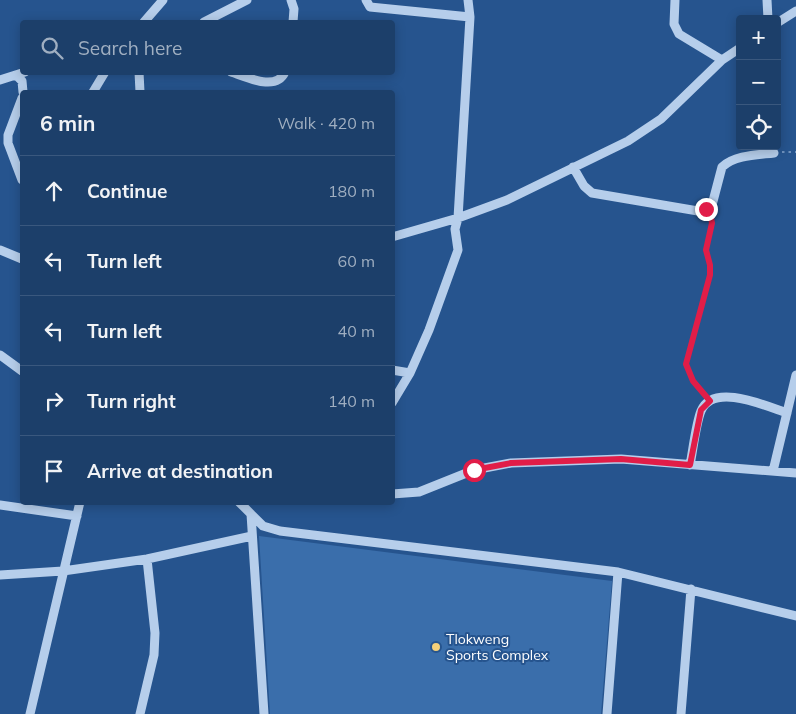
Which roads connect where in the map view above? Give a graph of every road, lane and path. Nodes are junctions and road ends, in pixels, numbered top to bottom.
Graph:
1 (246, 0) edge
2 (291, 0) edge
3 (366, 0) edge
4 (468, 0) edge
5 (675, 0) edge
6 (767, 0) edge
7 (159, 2) edge
8 (796, 11) edge
9 (768, 15) edge
10 (470, 17) junction
11 (146, 20) edge
12 (208, 20) edge
13 (293, 20) edge
14 (781, 20) edge
15 (736, 51) edge
16 (722, 60) junction
17 (103, 75) edge
18 (139, 75) edge
19 (242, 75) edge
20 (283, 75) edge
21 (0, 80) edge
22 (22, 81) edge
23 (94, 90) edge
24 (140, 90) edge
25 (20, 103) edge
26 (796, 152) edge
27 (774, 153) joint
28 (577, 173) junction
29 (20, 175) edge
30 (709, 208) junction
31 (458, 218) junction
32 (395, 236) edge
33 (0, 250) edge
34 (20, 258) edge
35 (0, 355) edge
36 (20, 370) edge
37 (395, 370) edge
38 (410, 373) junction
39 (796, 375) edge
40 (395, 398) edge
41 (710, 401) junction
42 (787, 412) junction
43 (690, 465) junction
44 (773, 471) junction
45 (796, 473) edge
46 (395, 494) edge
47 (0, 505) edge
48 (79, 505) edge
49 (242, 505) edge
50 (251, 514) junction
51 (77, 516) junction
52 (252, 536) junction
53 (147, 559) junction
54 (63, 571) junction
55 (618, 572) junction
56 (0, 575) edge
57 (691, 589) junction
58 (796, 616) edge
59 (30, 714) edge
60 (140, 714) edge
61 (264, 714) edge
62 (607, 714) edge
63 (681, 714) edge

1 - 12 street
2 - 13 street
3 - 10 street
4 - 10 street
5 - 16 street
6 - 9 street
7 - 11 street
8 - 14 street
10 - 31 street
15 - 16 street
16 - 28 street
17 - 23 street
18 - 24 street
19 - 20 street
21 - 22 street
25 - 29 street
26 - 27 path
27 - 30 street
28 - 30 street
28 - 31 street
30 - 41 path
31 - 32 street
31 - 38 street
33 - 34 street
35 - 36 street
37 - 38 street
38 - 40 street
39 - 42 street
41 - 42 street
41 - 43 street
42 - 44 street
43 - 44 street
43 - 46 street
44 - 45 street
47 - 51 street
48 - 51 street
49 - 50 street
50 - 52 street
50 - 55 street
51 - 54 street
52 - 53 street
52 - 61 street
53 - 54 street
53 - 60 street
54 - 56 street
54 - 59 street
55 - 57 street
55 - 62 street
57 - 58 street
57 - 63 street

